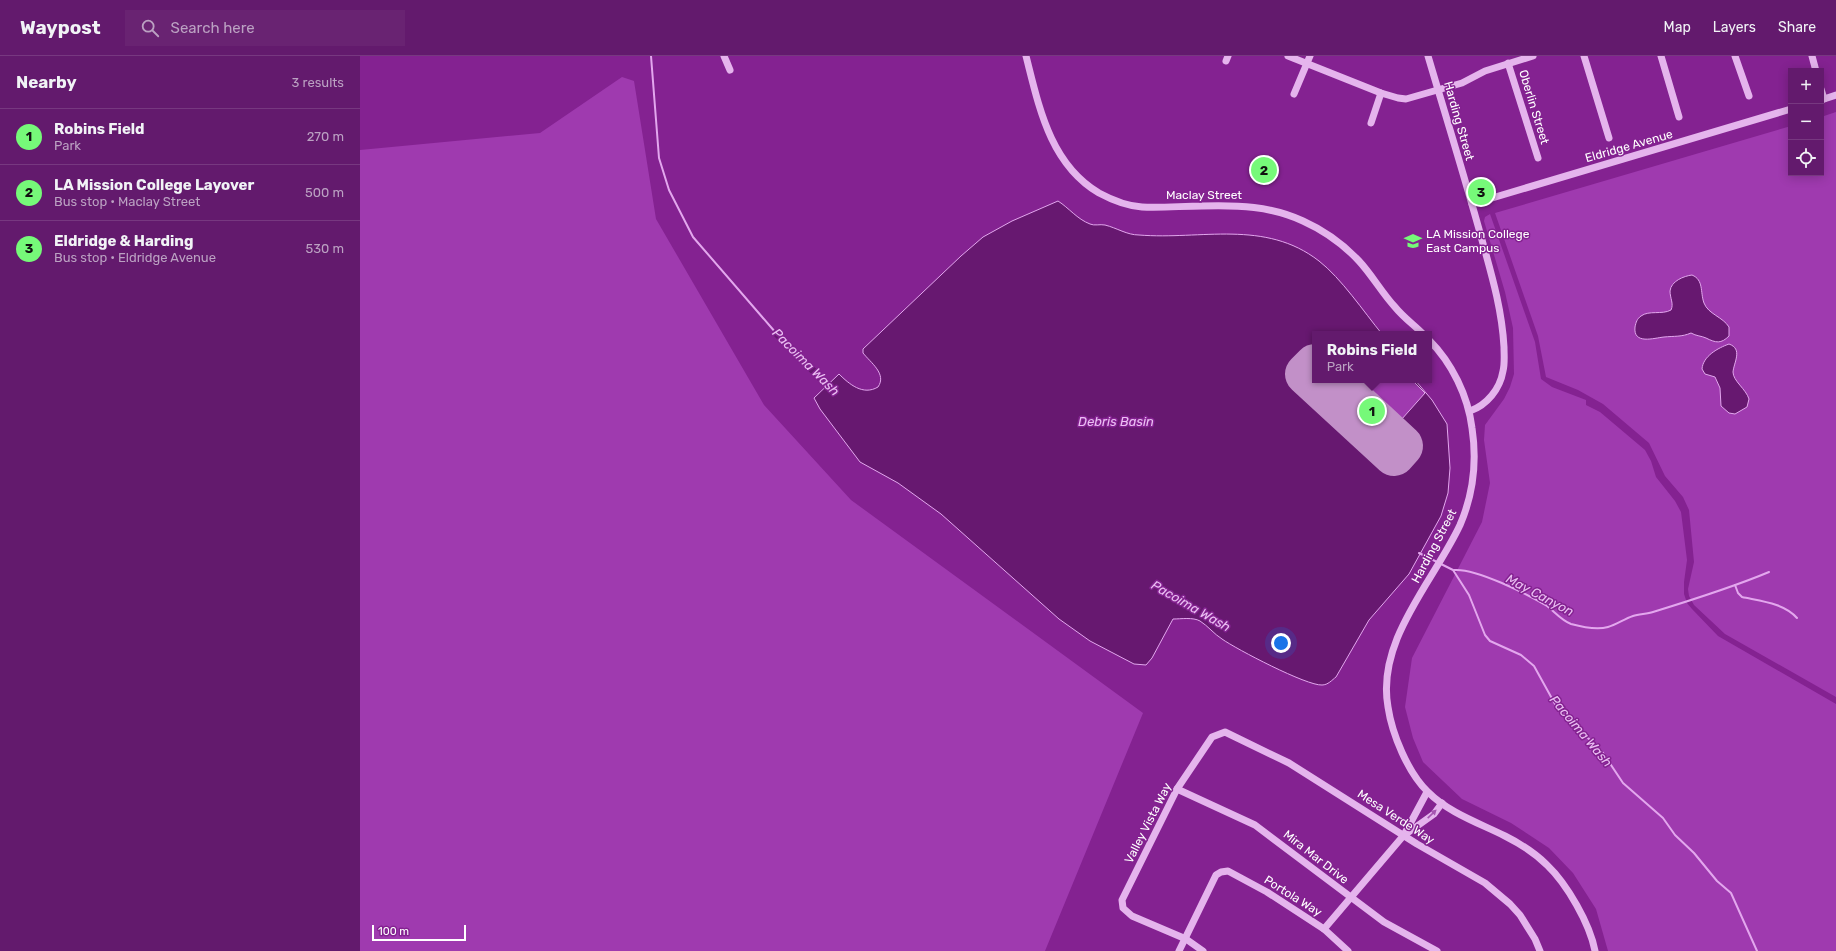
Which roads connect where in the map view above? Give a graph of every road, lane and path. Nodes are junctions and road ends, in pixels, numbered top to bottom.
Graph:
1 (724, 56) edge
2 (1026, 56) edge
3 (1288, 56) edge
4 (1428, 56) edge
5 (1533, 56) edge
6 (1584, 56) edge
7 (1661, 56) edge
8 (1735, 56) edge
9 (1812, 56) edge
10 (1308, 60) edge
11 (1508, 62) junction
12 (1815, 68) edge
13 (730, 70) dead end
14 (1438, 90) junction
15 (1381, 93) junction
16 (1294, 94) dead end
17 (1836, 95) edge
18 (1749, 96) dead end
19 (1824, 100) edge
20 (1788, 111) edge
21 (1679, 117) dead end
22 (1371, 123) dead end
23 (1609, 138) dead end
24 (1538, 158) dead end
25 (1472, 204) junction
26 (1420, 331) edge
27 (1432, 344) edge
28 (1470, 411) junction
29 (1217, 734) joint
30 (1177, 789) junction
31 (1427, 792) junction
32 (1442, 803) junction
33 (1404, 835) junction
34 (1351, 897) junction
35 (1324, 929) junction
36 (1186, 939) junction
37 (1179, 951) edge
38 (1203, 951) edge
39 (1348, 951) edge
40 (1437, 951) edge
41 (1540, 951) edge
42 (1595, 951) edge

1 - 13 street
2 - 26 street, Maclay Street
3 - 10 street
4 - 14 street, Harding Street
5 - 11 street
6 - 23 street
7 - 21 street
8 - 18 street
9 - 12 street
10 - 15 street
10 - 16 street
11 - 14 street
11 - 24 street, Oberlin Street
14 - 15 street
14 - 25 street, Harding Street
15 - 22 street
17 - 19 street
20 - 25 street, Eldridge Avenue
25 - 28 street, Harding Street
27 - 28 street
28 - 31 street, Harding Street
29 - 30 street, Valley Vista Way
29 - 33 street, Mesa Verde Way
30 - 34 street, Mira Mar Drive
30 - 36 street, Valley Vista Way
31 - 32 street, Harding Street
31 - 33 street
33 -> 32 street
32 - 42 street, Harding Street
33 - 34 street
33 - 41 street, Mesa Verde Way
34 - 35 street
34 - 40 street, Mira Mar Drive
35 - 36 street, Portola Way
35 - 39 street, Portola Way
36 - 37 street
36 - 38 street

